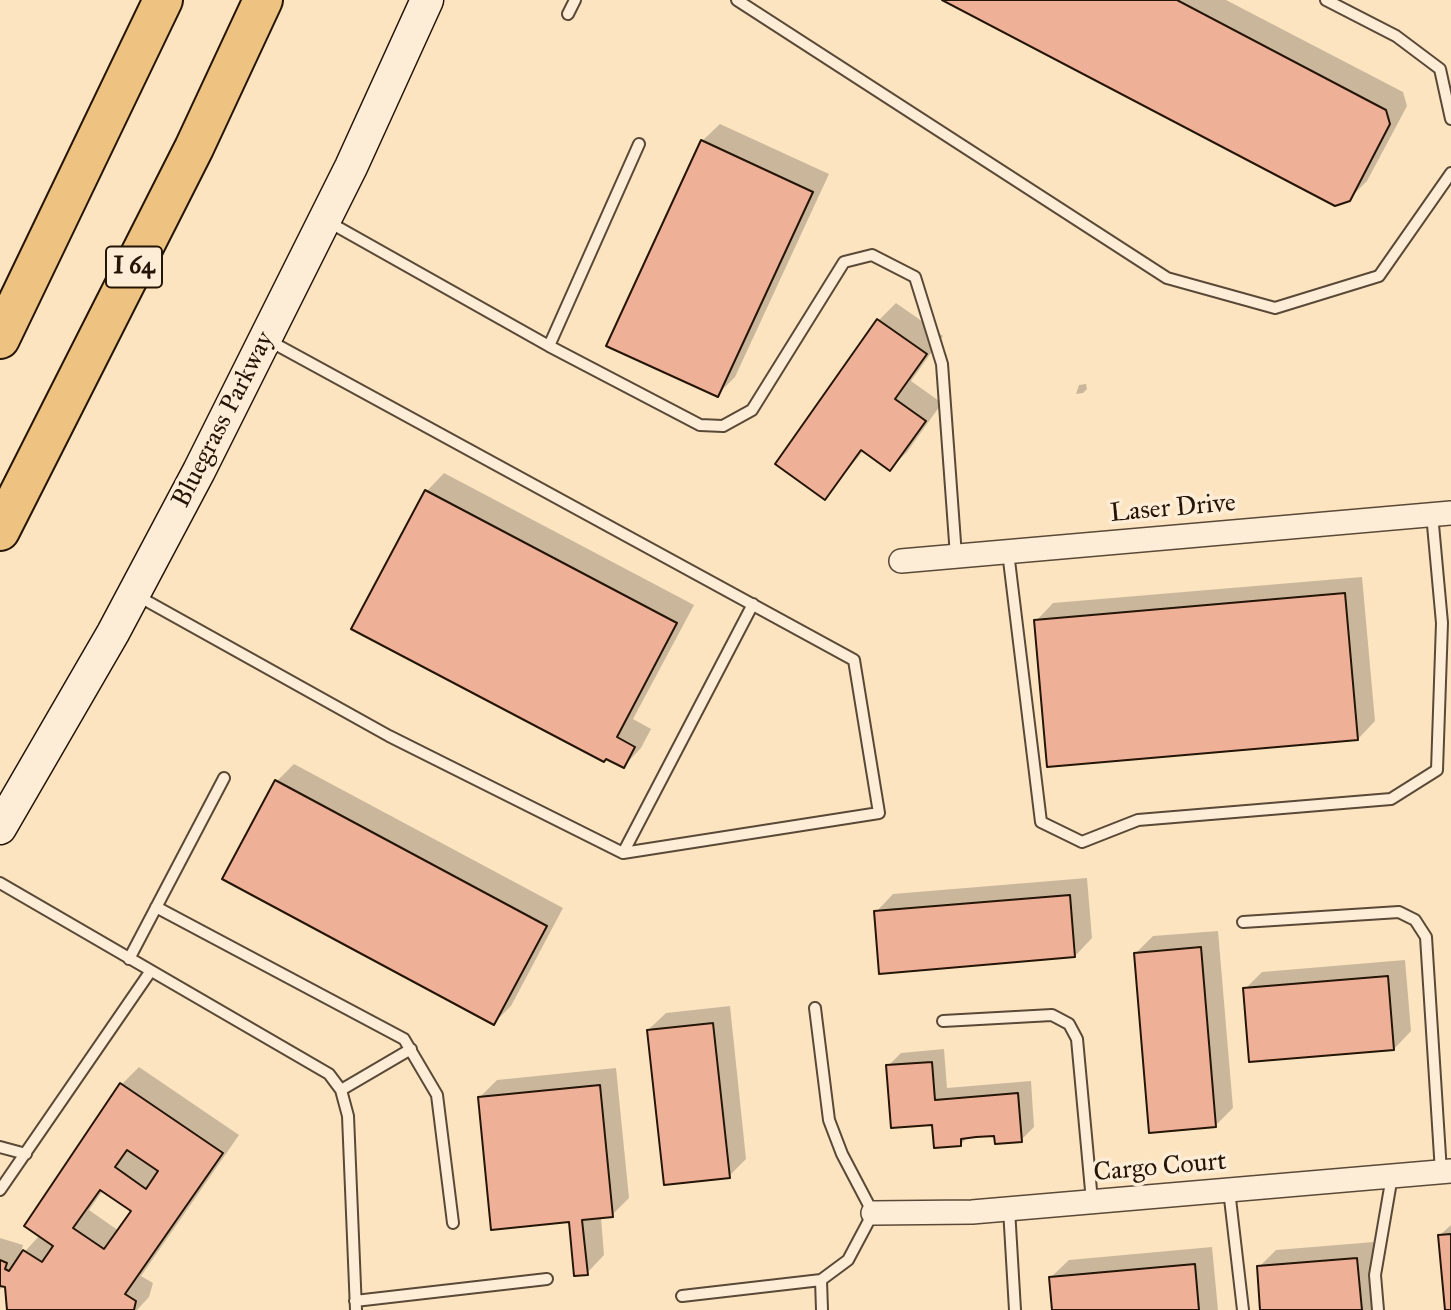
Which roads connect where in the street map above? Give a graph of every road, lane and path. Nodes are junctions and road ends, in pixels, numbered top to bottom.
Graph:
1 (163, 0) edge
2 (263, 0) edge
3 (426, 0) edge
4 (575, 0) edge
5 (737, 0) edge
6 (1326, 0) edge
7 (568, 14) dead end
8 (1451, 119) edge
9 (639, 144) dead end
10 (1451, 173) edge
11 (325, 220) junction
12 (0, 339) edge
13 (266, 339) junction
14 (549, 346) junction
15 (1441, 514) edge
16 (0, 531) edge
17 (1008, 551) junction
18 (956, 556) junction
19 (901, 561) dead end
20 (134, 594) junction
21 (753, 604) junction
22 (224, 778) dead end
23 (0, 828) edge
24 (623, 853) junction
25 (0, 883) edge
26 (156, 907) junction
27 (1243, 922) dead end
28 (129, 959) junction
29 (150, 972) junction
30 (815, 1007) dead end
31 (943, 1021) dead end
32 (411, 1049) junction
33 (341, 1090) junction
34 (0, 1147) edge
35 (26, 1154) junction
36 (1446, 1171) edge
37 (1392, 1176) junction
38 (0, 1190) edge
39 (1228, 1190) junction
40 (1091, 1202) junction
41 (1009, 1209) junction
42 (873, 1213) junction
43 (453, 1223) dead end
44 (547, 1279) dead end
45 (821, 1280) junction
46 (682, 1296) dead end
47 (355, 1306) edge
48 (822, 1310) edge
49 (1015, 1310) edge
50 (1243, 1310) edge
51 (1378, 1310) edge

1 - 12 highway
2 - 16 highway, I 64
3 - 11 street, Bluegrass Parkway
4 - 7 lane
5 - 10 lane
6 - 8 lane
9 - 14 lane
11 - 13 street, Bluegrass Parkway
11 - 14 lane
13 - 20 street, Bluegrass Parkway
13 - 21 lane
14 - 18 lane
15 - 17 street, Laser Drive
15 - 17 lane
17 - 18 street, Laser Drive
18 - 19 street, Laser Drive
20 - 23 street, Bluegrass Parkway
20 - 24 lane
21 - 24 lane
21 - 24 lane
22 - 26 lane
25 - 28 lane
26 - 28 lane
26 - 32 lane
27 - 36 lane
28 - 29 lane
29 - 33 lane
29 - 35 lane
30 - 42 lane
31 - 40 lane
32 - 33 lane
32 - 43 lane
33 - 47 lane
34 - 35 lane
35 - 38 lane
36 - 37 street, Cargo Court
37 - 39 street, Cargo Court
37 - 51 lane
39 - 40 street, Cargo Court
39 - 50 lane
40 - 41 street, Cargo Court
41 - 42 street, Cargo Court
41 - 49 lane
42 - 45 lane
44 - 47 lane
45 - 46 lane
45 - 48 lane

